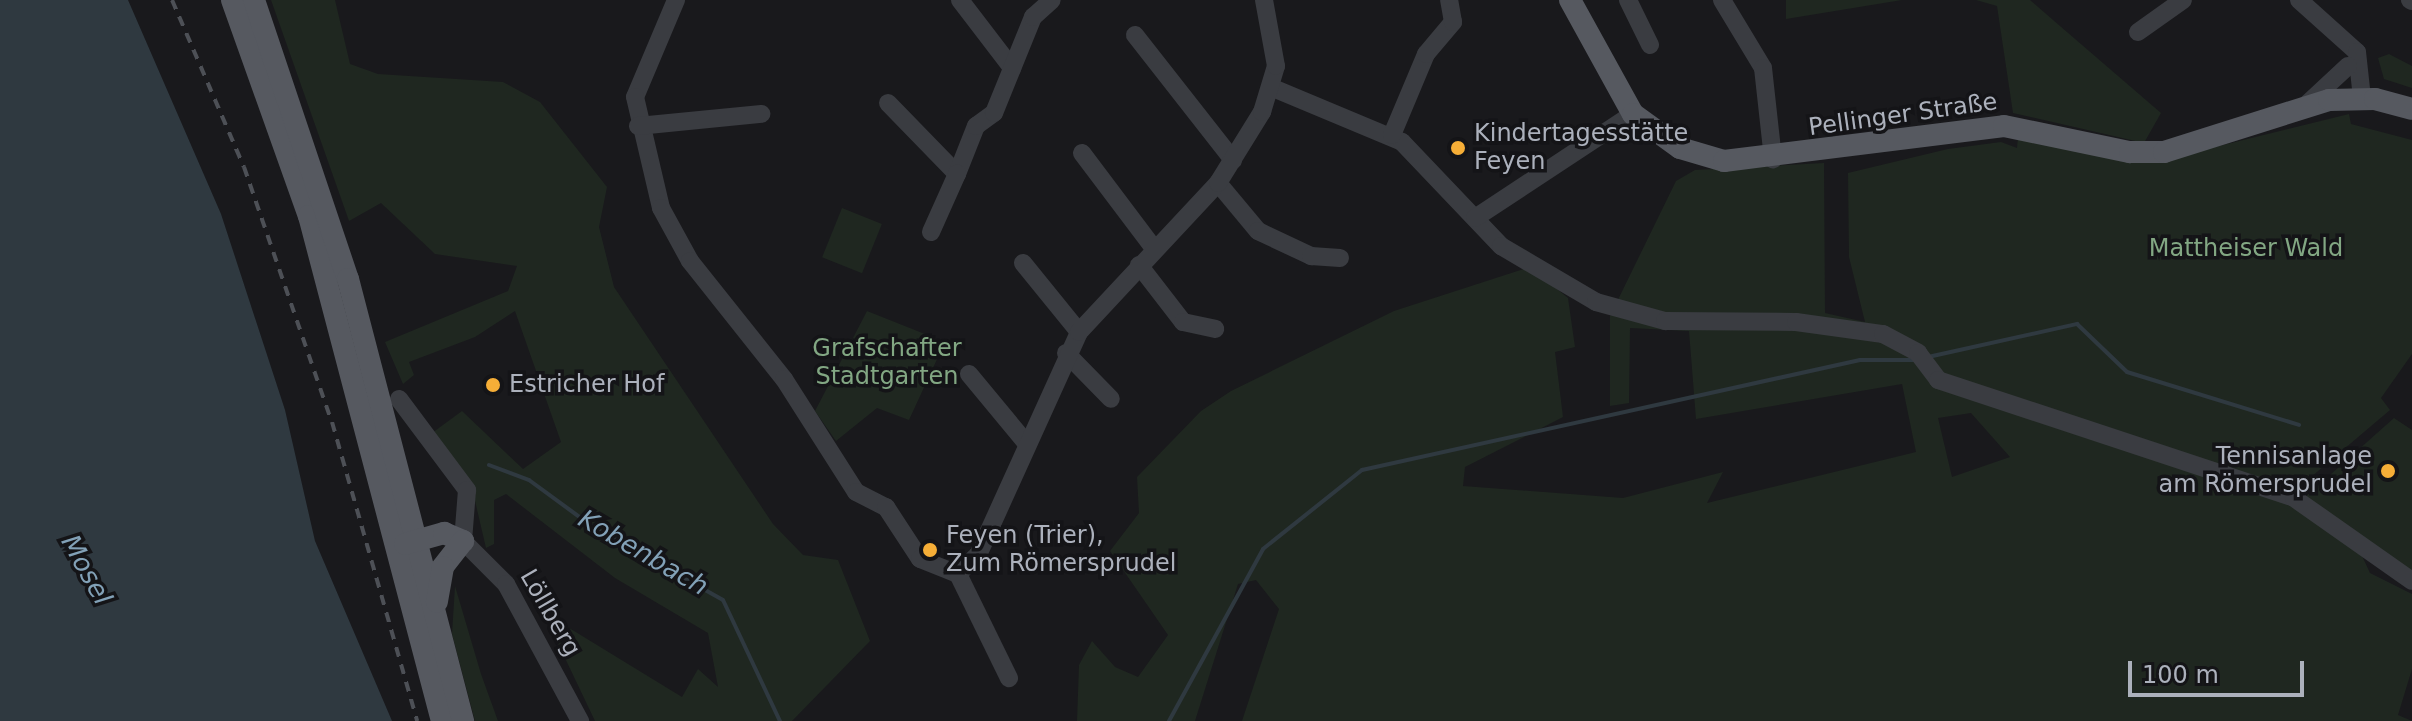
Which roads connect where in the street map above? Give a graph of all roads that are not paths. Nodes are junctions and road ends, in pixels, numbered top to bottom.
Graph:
1 (232, 0) edge
2 (254, 0) edge
3 (676, 0) edge
4 (960, 0) edge
5 (1052, 0) edge
6 (1264, 0) edge
7 (1449, 0) edge
8 (1570, 0) edge
9 (1628, 0) edge
10 (1722, 0) edge
11 (2148, 0) edge
12 (2183, 0) edge
13 (2299, 0) edge
14 (2160, 16) junction
15 (2333, 30) junction
16 (2138, 32) dead end
17 (1135, 35) dead end
18 (1650, 45) dead end
19 (2348, 66) junction
20 (1012, 68) junction
21 (1273, 88) junction
22 (2362, 98) junction
23 (888, 103) dead end
24 (2304, 106) junction
25 (2412, 109) edge
26 (761, 114) dead end
27 (1633, 114) junction
28 (638, 126) junction
29 (1392, 135) junction
30 (1082, 153) dead end
31 (1773, 159) junction
32 (1233, 160) junction
33 (957, 174) junction
34 (1218, 183) junction
35 (1475, 218) junction
36 (931, 232) dead end
37 (1155, 250) junction
38 (1340, 258) dead end
39 (1023, 263) dead end
40 (1139, 265) junction
41 (1215, 329) dead end
42 (1079, 332) junction
43 (1066, 353) junction
44 (969, 374) dead end
45 (399, 399) dead end
46 (1111, 399) dead end
47 (1026, 443) junction
48 (460, 543) junction
49 (413, 546) junction
50 (958, 574) junction
51 (2412, 581) edge
52 (435, 618) junction
53 (1009, 678) dead end
54 (442, 721) edge
55 (463, 721) edge
56 (580, 721) edge

1 - 49 main road
2 - 49 main road
3 - 28 street
4 - 20 street
5 - 20 street
6 - 21 street
7 - 29 street
8 - 27 main road, Pellinger Straße
9 - 18 street
10 - 31 street
11 - 14 street
12 - 14 street
13 - 15 street
14 - 16 street
15 - 19 street
15 - 22 street
17 - 32 street
19 - 22 street
19 - 24 street
20 - 33 street
21 - 29 street
21 - 32 street
22 - 24 main road, Pellinger Straße
22 - 25 main road, Pellinger Straße
23 - 33 street
24 - 31 main road, Pellinger Straße
26 - 28 street
27 - 31 main road, Pellinger Straße
27 - 35 street
28 - 50 street
29 - 35 street
30 - 37 street
32 - 34 street
33 - 36 street
34 - 37 street
34 - 38 street
35 - 51 street
37 - 40 street
39 - 42 street
40 - 41 street
40 - 42 street
42 - 43 street
43 - 46 street
43 - 47 street
44 - 47 street
45 - 48 street
47 - 50 street
48 - 49 main road
48 - 52 main road
48 - 56 street, Löllberg
49 - 52 main road
49 - 54 main road
50 - 53 street
52 - 55 main road

